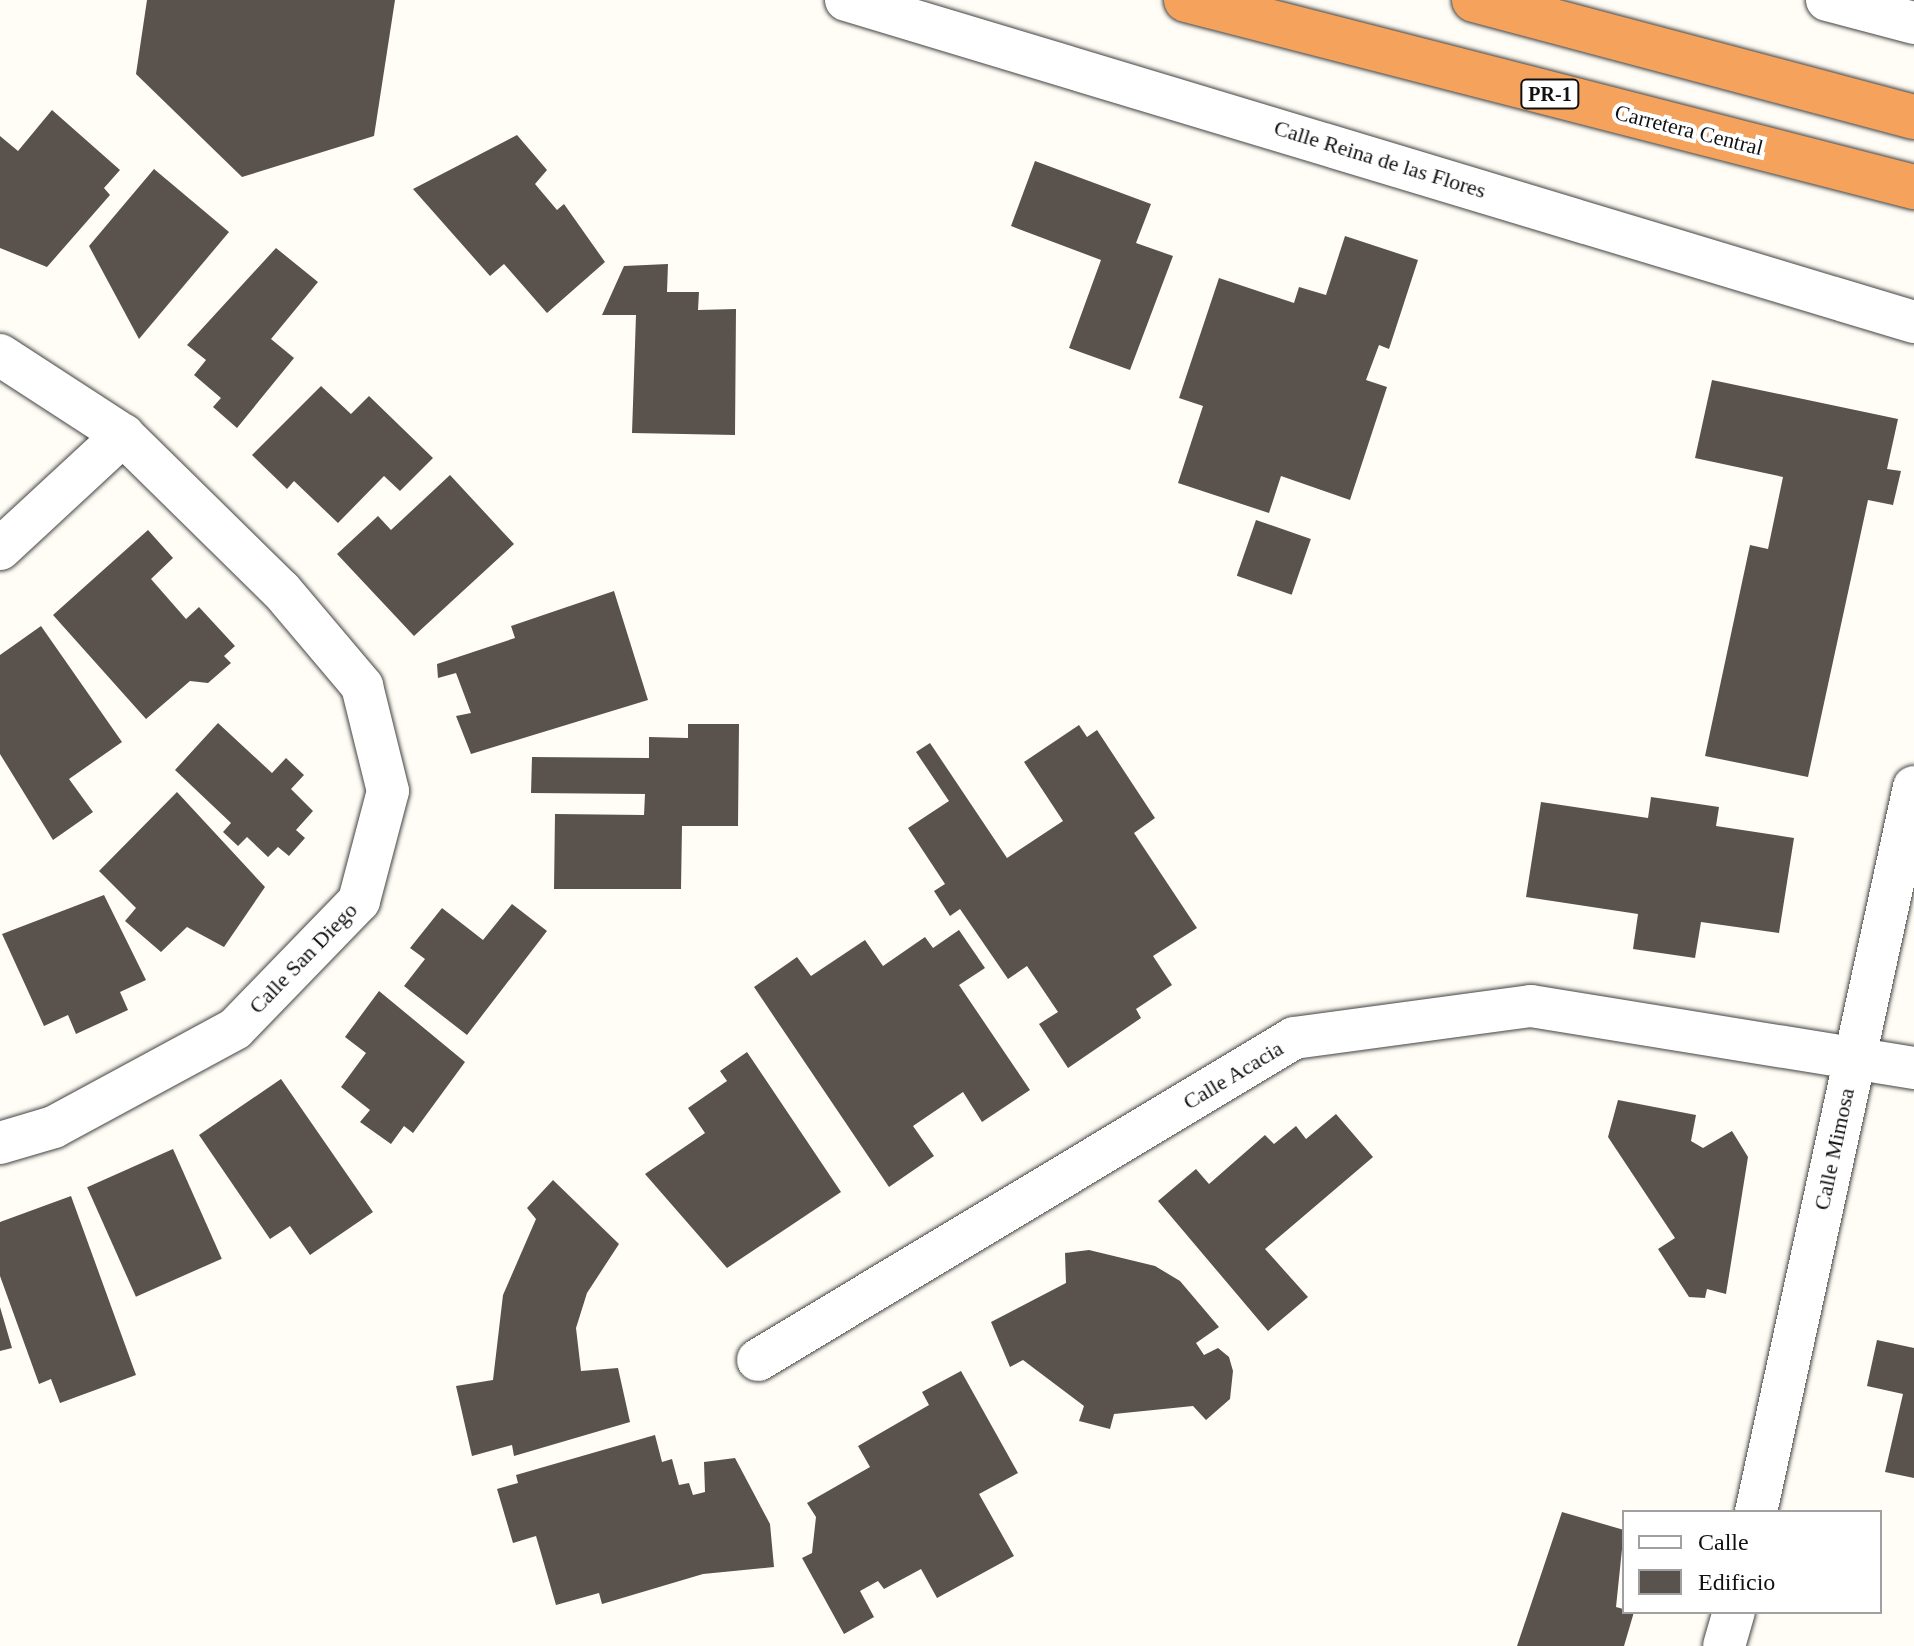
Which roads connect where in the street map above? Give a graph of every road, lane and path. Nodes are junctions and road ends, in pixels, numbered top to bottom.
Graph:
1 (846, 0) edge
2 (1186, 0) edge
3 (1474, 0) edge
4 (1827, 0) edge
5 (1914, 23) edge
6 (1914, 117) edge
7 (1914, 187) edge
8 (1914, 322) edge
9 (0, 355) edge
10 (123, 435) junction
11 (0, 549) edge
12 (1914, 787) edge
13 (1853, 1061) junction
14 (1914, 1068) edge
15 (0, 1143) edge
16 (758, 1360) dead end
17 (1756, 1510) edge
18 (1733, 1614) edge
19 (1724, 1646) edge

1 - 8 street, Calle Reina de las Flores
2 - 7 highway, Carretera Central / PR-1
3 - 6 highway
4 - 5 street
9 - 10 street, Calle San Diego
10 - 11 street
10 - 15 street, Calle San Diego
12 - 13 street, Calle Mimosa
13 - 14 street, Calle Acacia
13 - 16 street, Calle Acacia
13 - 17 street, Calle Mimosa
18 - 19 street

